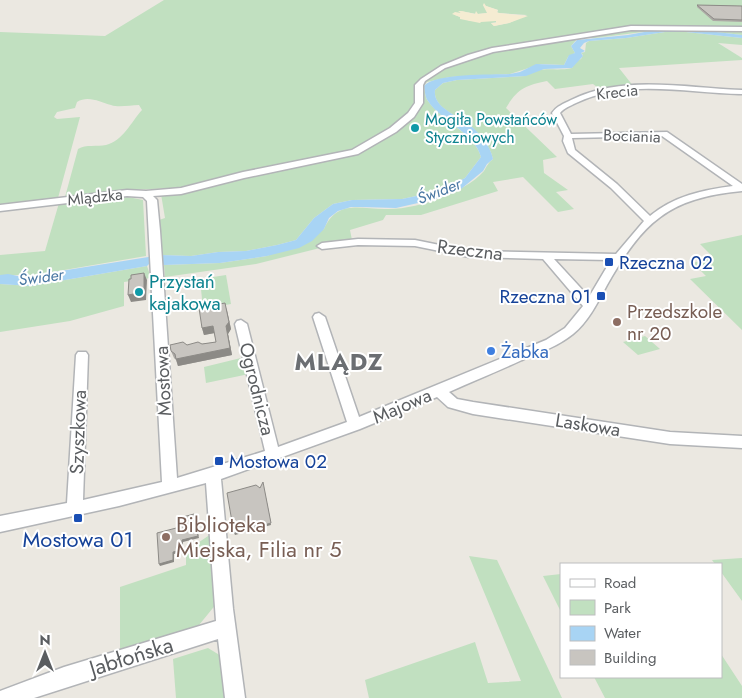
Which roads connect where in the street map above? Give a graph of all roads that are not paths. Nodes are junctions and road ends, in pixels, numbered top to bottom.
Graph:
1 (742, 28) edge
2 (742, 92) edge
3 (568, 136) junction
4 (742, 188) edge
5 (146, 194) junction
6 (0, 208) edge
7 (650, 221) junction
8 (322, 246) dead end
9 (546, 256) junction
10 (619, 257) junction
11 (157, 274) joint
12 (589, 305) junction
13 (319, 317) dead end
14 (241, 324) dead end
15 (82, 356) dead end
16 (438, 390) junction
17 (355, 425) junction
18 (742, 442) edge
19 (273, 454) junction
20 (213, 474) junction
21 (170, 487) junction
22 (75, 508) junction
23 (0, 524) edge
24 (226, 626) junction
25 (7, 698) edge
26 (235, 698) edge

1 - 5 street
2 - 3 street, Krecia
3 - 4 street, Bociania
3 - 7 street, Krecia
4 - 7 street, Majowa
5 - 6 street, Mlądzka
5 - 11 street, Mlądzka
7 - 10 street, Majowa
8 - 9 street, Rzeczna
9 - 10 street, Rzeczna
9 - 12 street
10 - 12 street, Majowa
11 - 21 street, Mostowa
12 - 16 street, Majowa
13 - 17 street
14 - 19 street, Ogrodnicza
15 - 22 street, Szyszkowa
16 - 17 street, Majowa
16 - 18 street, Laskowa
17 - 19 street, Majowa
19 - 20 street, Majowa
20 - 21 street, Majowa
20 - 24 street
21 - 22 street, Majowa
22 - 23 street, Majowa
24 - 25 street, Jabłońska
24 - 26 street

